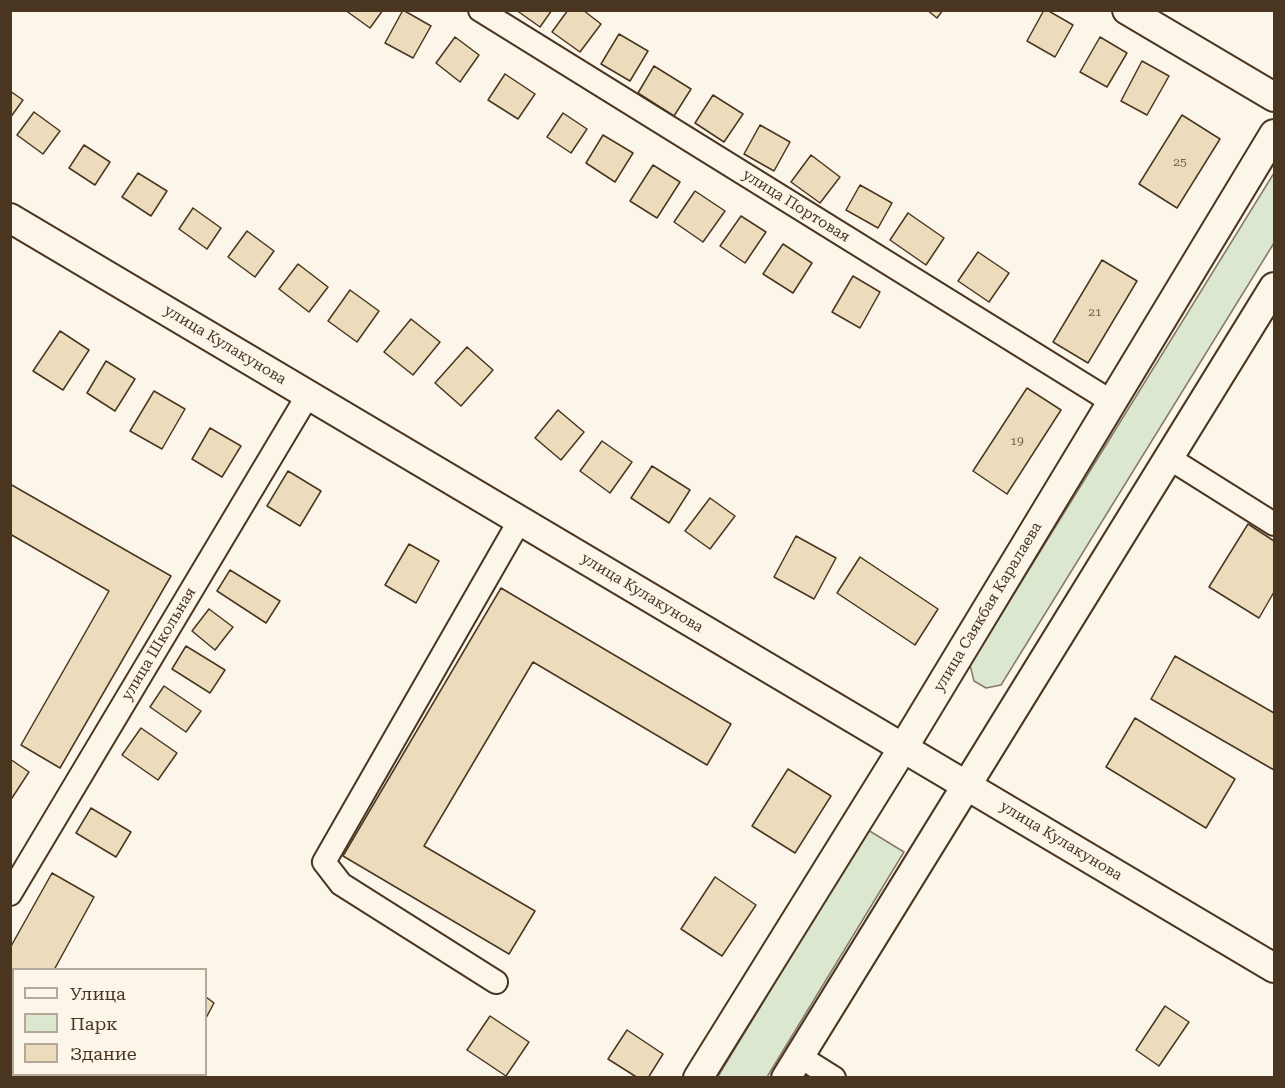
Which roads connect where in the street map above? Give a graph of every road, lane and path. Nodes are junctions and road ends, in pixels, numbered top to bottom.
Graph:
1 (480, 10) edge
2 (1127, 10) edge
3 (1275, 97) edge
4 (1275, 134) edge
5 (10, 218) edge
6 (1275, 286) edge
7 (308, 394) junction
8 (1112, 402) junction
9 (1168, 458) junction
10 (520, 520) junction
11 (1275, 524) edge
12 (903, 748) junction
13 (966, 785) junction
14 (10, 894) edge
15 (1275, 968) edge
16 (496, 982) dead end
17 (792, 1067) edge
18 (698, 1077) edge
19 (834, 1077) edge

1 - 8 street, улица Портовая
2 - 3 street
4 - 8 street, улица Саякбая Каралаева
5 - 7 street, улица Кулакунова
6 - 9 street
7 - 10 street, улица Кулакунова
7 - 14 street, улица Школьная
8 - 12 street, улица Саякбая Каралаева
9 - 11 street
9 - 13 street
10 - 12 street, улица Кулакунова
10 - 16 street
12 - 13 street, улица Кулакунова
12 - 18 street, улица Саякбая Каралаева
13 - 15 street, улица Кулакунова
13 - 17 street
17 - 19 street

